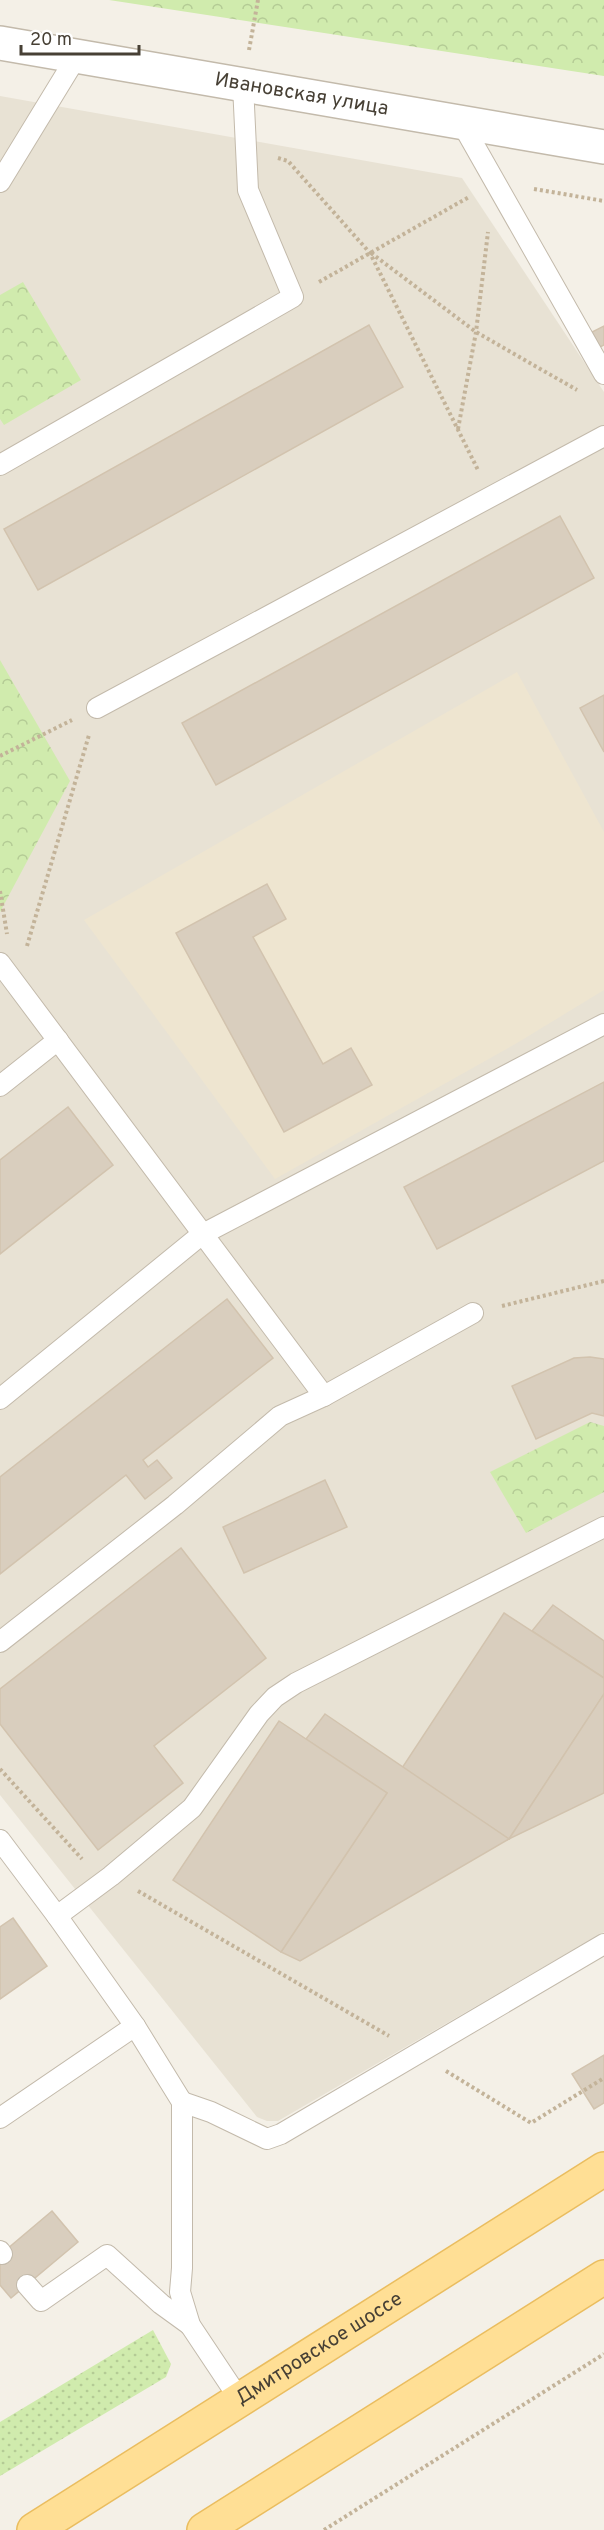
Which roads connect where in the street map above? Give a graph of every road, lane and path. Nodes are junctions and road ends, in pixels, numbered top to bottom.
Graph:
1 (258, 0) edge
2 (0, 43) edge
3 (77, 56) junction
4 (243, 85) junction
5 (461, 122) junction
6 (246, 147) junction
7 (604, 147) edge
8 (0, 182) edge
9 (495, 182) junction
10 (604, 201) edge
11 (370, 253) junction
12 (293, 297) junction
13 (476, 332) junction
14 (604, 375) edge
15 (584, 394) dead end
16 (458, 429) junction
17 (604, 436) edge
18 (0, 465) edge
19 (491, 496) junction
20 (97, 708) junction
21 (0, 756) edge
22 (0, 963) edge
23 (16, 985) junction
24 (604, 1023) edge
25 (58, 1040) junction
26 (0, 1086) edge
27 (201, 1234) junction
28 (604, 1281) edge
29 (472, 1313) joint
30 (324, 1396) junction
31 (0, 1399) edge
32 (604, 1527) edge
33 (0, 1642) edge
34 (0, 1769) edge
35 (0, 1840) edge
36 (111, 1876) junction
37 (57, 1916) junction
38 (604, 1944) edge
39 (135, 2026) junction
40 (417, 2054) junction
41 (604, 2078) edge
42 (182, 2102) junction
43 (0, 2118) edge
44 (604, 2169) edge
45 (604, 2277) edge
46 (27, 2285) dead end
47 (190, 2325) junction
48 (604, 2354) edge
49 (240, 2400) junction
50 (34, 2530) edge
51 (204, 2530) edge
52 (324, 2530) edge

1 - 4 path
2 - 3 street, Ивановская улица
3 - 4 street, Ивановская улица
3 - 8 lane
4 - 5 street, Ивановская улица
4 - 6 lane
5 - 7 street, Ивановская улица
5 - 9 lane
6 - 11 path
6 - 12 lane
9 - 10 path
9 - 11 path
9 - 13 path
9 - 14 lane
11 - 12 path
11 - 13 path
11 - 16 path
12 - 18 lane
13 - 15 path
13 - 16 path
16 - 19 path
17 - 19 lane
19 - 20 lane
20 - 21 path
20 - 23 path
22 - 23 lane
23 - 25 lane
24 - 27 lane
25 - 26 lane
25 - 27 lane
27 - 30 lane
27 - 31 lane
28 - 29 path
29 - 30 lane
30 - 33 lane
32 - 36 lane
34 - 36 path
35 - 37 lane
36 - 37 lane
36 - 40 path
37 - 39 lane
38 - 40 lane
39 - 42 lane
39 - 43 lane
40 - 41 path
40 - 42 lane
42 - 47 lane
44 - 49 main road, Дмитровское шоссе
45 - 51 main road
46 - 47 lane
47 - 49 lane
48 - 52 path
49 - 50 main road, Дмитровское шоссе

